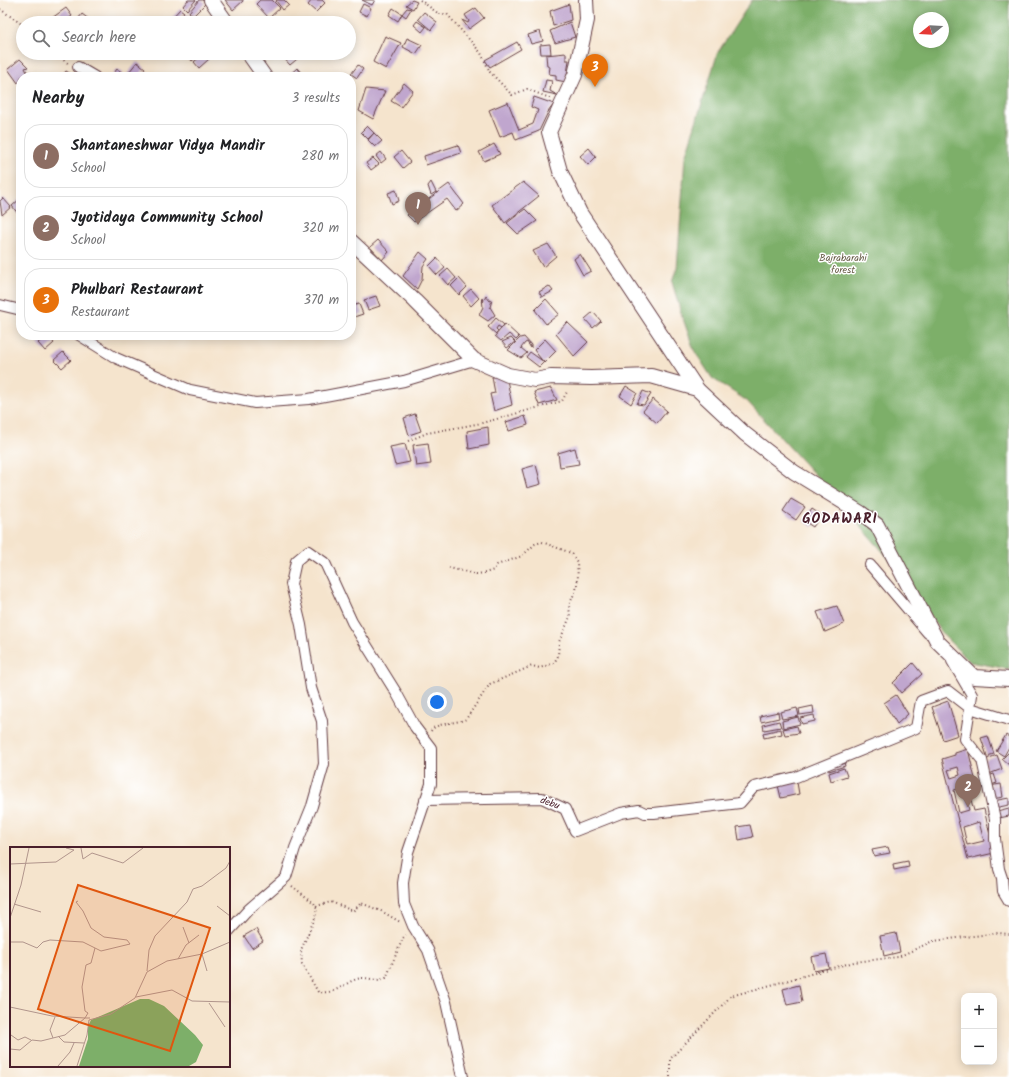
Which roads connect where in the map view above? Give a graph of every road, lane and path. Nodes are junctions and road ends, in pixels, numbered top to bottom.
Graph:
1 (211, 0) edge
2 (420, 0) edge
3 (586, 0) edge
4 (0, 9) edge
5 (222, 16) edge
6 (16, 20) edge
7 (64, 60) edge
8 (253, 60) edge
9 (78, 67) joint
10 (86, 72) edge
11 (261, 72) edge
12 (562, 103) junction
13 (356, 246) edge
14 (0, 305) edge
15 (16, 309) edge
16 (87, 340) edge
17 (474, 360) junction
18 (570, 387) dead end
19 (696, 389) junction
20 (408, 441) dead end
21 (870, 565) dead end
22 (448, 568) dead end
23 (1009, 679) edge
24 (970, 708) junction
25 (1009, 720) edge
26 (431, 748) junction
27 (425, 800) junction
28 (286, 877) junction
29 (1009, 901) edge
30 (316, 906) junction
31 (412, 927) junction
32 (230, 929) edge
33 (1009, 934) edge
34 (463, 1077) edge
35 (670, 1077) edge

1 - 5 street
2 - 12 path
3 - 12 street
4 - 6 path
7 - 9 path
8 - 11 street
9 - 10 street
12 - 19 street
13 - 17 street
14 - 15 street
16 - 17 street
17 - 19 street
18 - 20 path
19 - 23 street
21 - 24 street
22 - 26 path
24 - 25 street
24 - 27 street, debu
24 - 29 street
26 - 27 street
26 - 28 street
27 - 31 street
28 - 30 path
28 - 32 street
30 - 31 path
30 - 31 path
31 - 34 street
33 - 35 path

